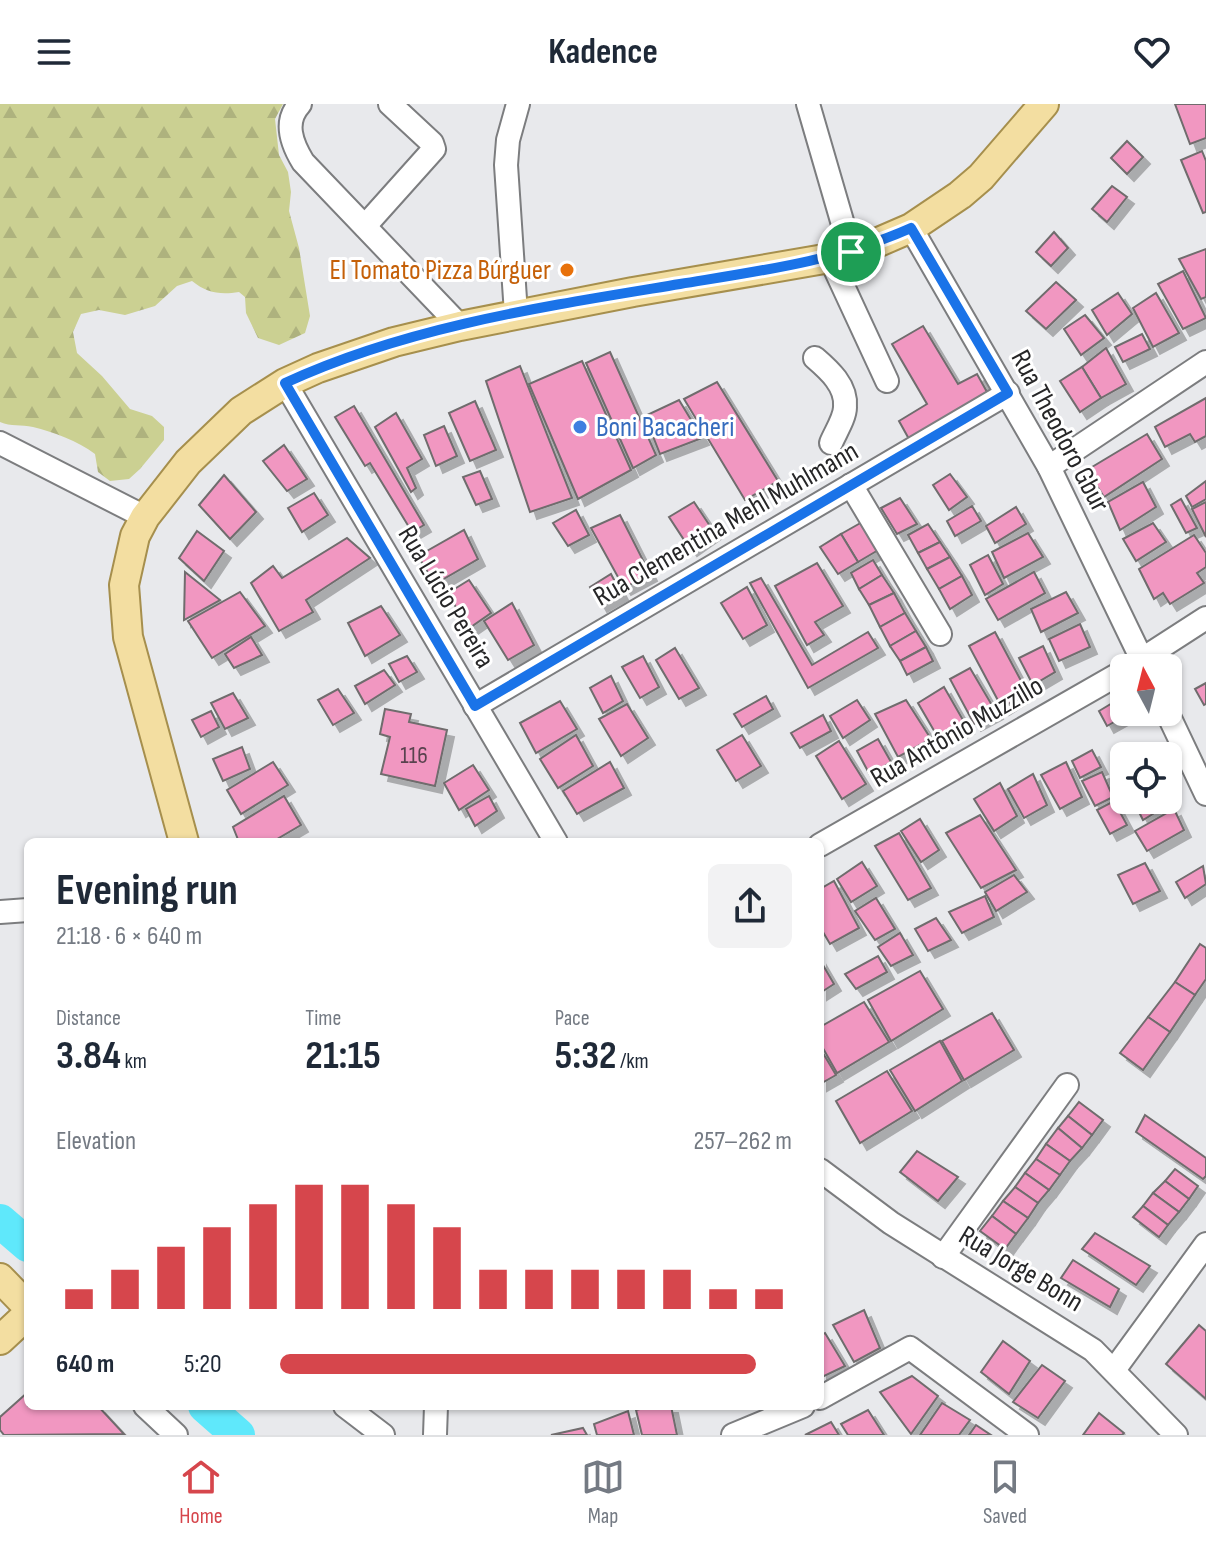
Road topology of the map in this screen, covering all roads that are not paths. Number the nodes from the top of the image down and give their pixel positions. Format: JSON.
{"nodes":[{"id":1,"x":390,"y":104,"type":"edge"},
{"id":2,"x":518,"y":104,"type":"edge"},
{"id":3,"x":808,"y":104,"type":"edge"},
{"id":4,"x":1044,"y":104,"type":"edge"},
{"id":5,"x":295,"y":112,"type":"edge"},
{"id":6,"x":365,"y":226,"type":"junction"},
{"id":7,"x":911,"y":228,"type":"junction"},
{"id":8,"x":840,"y":255,"type":"junction"},
{"id":9,"x":516,"y":314,"type":"junction"},
{"id":10,"x":460,"y":326,"type":"junction"},
{"id":11,"x":815,"y":358,"type":"dead end"},
{"id":12,"x":1206,"y":362,"type":"edge"},
{"id":13,"x":887,"y":381,"type":"dead end"},
{"id":14,"x":285,"y":383,"type":"junction"},
{"id":15,"x":1008,"y":393,"type":"junction"},
{"id":16,"x":0,"y":443,"type":"edge"},
{"id":17,"x":831,"y":443,"type":"dead end"},
{"id":18,"x":1049,"y":467,"type":"junction"},
{"id":19,"x":851,"y":485,"type":"junction"},
{"id":20,"x":145,"y":517,"type":"junction"},
{"id":21,"x":1206,"y":618,"type":"edge"},
{"id":22,"x":940,"y":634,"type":"dead end"},
{"id":23,"x":1129,"y":654,"type":"edge"},
{"id":24,"x":1154,"y":654,"type":"edge"},
{"id":25,"x":1110,"y":681,"type":"edge"},
{"id":26,"x":475,"y":706,"type":"junction"},
{"id":27,"x":1174,"y":726,"type":"edge"},
{"id":28,"x":1206,"y":794,"type":"edge"},
{"id":29,"x":183,"y":838,"type":"edge"},
{"id":30,"x":554,"y":838,"type":"edge"},
{"id":31,"x":824,"y":843,"type":"edge"},
{"id":32,"x":24,"y":910,"type":"edge"},
{"id":33,"x":0,"y":912,"type":"edge"},
{"id":34,"x":1067,"y":1085,"type":"dead end"},
{"id":35,"x":824,"y":1173,"type":"edge"},
{"id":36,"x":1206,"y":1244,"type":"edge"},
{"id":37,"x":943,"y":1257,"type":"junction"},
{"id":38,"x":0,"y":1278,"type":"edge"},
{"id":39,"x":24,"y":1303,"type":"edge"},
{"id":40,"x":24,"y":1318,"type":"edge"},
{"id":41,"x":0,"y":1340,"type":"edge"},
{"id":42,"x":1114,"y":1370,"type":"junction"},
{"id":43,"x":824,"y":1396,"type":"edge"},
{"id":44,"x":149,"y":1410,"type":"edge"},
{"id":45,"x":350,"y":1410,"type":"edge"},
{"id":46,"x":436,"y":1410,"type":"edge"},
{"id":47,"x":793,"y":1410,"type":"edge"},
{"id":48,"x":176,"y":1435,"type":"edge"},
{"id":49,"x":383,"y":1435,"type":"edge"},
{"id":50,"x":435,"y":1435,"type":"edge"},
{"id":51,"x":733,"y":1435,"type":"edge"},
{"id":52,"x":1027,"y":1435,"type":"edge"},
{"id":53,"x":1176,"y":1435,"type":"edge"}],
"edges":[{"from":1,"to":6,"type":"street"},
{"from":2,"to":9,"type":"street"},
{"from":3,"to":8,"type":"street"},
{"from":4,"to":7,"type":"main road"},
{"from":5,"to":6,"type":"street"},
{"from":6,"to":10,"type":"street"},
{"from":7,"to":8,"type":"main road"},
{"from":7,"to":15,"type":"street","name":"Rua Theodoro Gbur"},
{"from":8,"to":9,"type":"main road"},
{"from":8,"to":13,"type":"street"},
{"from":9,"to":10,"type":"main road"},
{"from":10,"to":14,"type":"main road"},
{"from":11,"to":17,"type":"street"},
{"from":12,"to":18,"type":"street"},
{"from":14,"to":20,"type":"main road"},
{"from":14,"to":26,"type":"street","name":"Rua Lúcio Pereira"},
{"from":15,"to":18,"type":"street","name":"Rua Theodoro Gbur"},
{"from":15,"to":19,"type":"street","name":"Rua Clementina Mehl Muhlmann"},
{"from":16,"to":20,"type":"street"},
{"from":18,"to":23,"type":"street","name":"Rua Theodoro Gbur"},
{"from":19,"to":22,"type":"street"},
{"from":19,"to":26,"type":"street","name":"Rua Clementina Mehl Muhlmann"},
{"from":20,"to":29,"type":"main road"},
{"from":21,"to":24,"type":"street","name":"Rua Antônio Muzzillo"},
{"from":25,"to":31,"type":"street","name":"Rua Antônio Muzzillo"},
{"from":26,"to":30,"type":"street","name":"Rua Lúcio Pereira"},
{"from":27,"to":28,"type":"street"},
{"from":32,"to":33,"type":"street"},
{"from":34,"to":37,"type":"street"},
{"from":35,"to":37,"type":"street","name":"Rua Jorge Bonn"},
{"from":36,"to":42,"type":"street"},
{"from":37,"to":42,"type":"street","name":"Rua Jorge Bonn"},
{"from":38,"to":39,"type":"main road"},
{"from":40,"to":41,"type":"main road"},
{"from":42,"to":53,"type":"street","name":"Rua Jorge Bonn"},
{"from":43,"to":52,"type":"street"},
{"from":44,"to":48,"type":"street"},
{"from":45,"to":49,"type":"street"},
{"from":46,"to":50,"type":"street"},
{"from":47,"to":51,"type":"street"}]}
